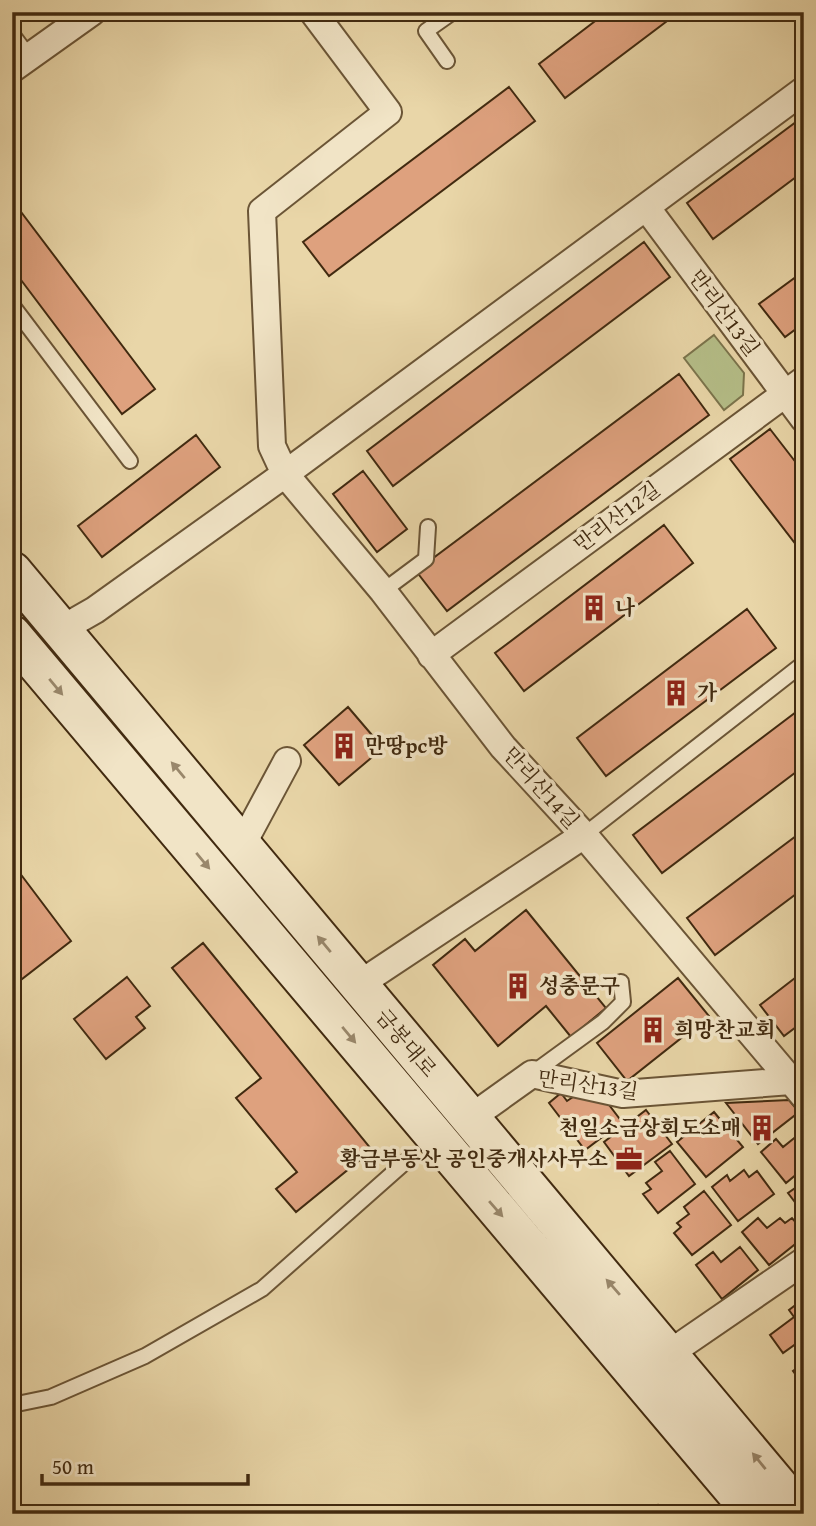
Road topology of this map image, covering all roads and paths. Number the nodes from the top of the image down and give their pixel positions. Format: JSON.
{"nodes":[{"id":1,"x":92,"y":12,"type":"edge"},
{"id":2,"x":313,"y":12,"type":"edge"},
{"id":3,"x":453,"y":12,"type":"edge"},
{"id":4,"x":12,"y":34,"type":"edge"},
{"id":5,"x":447,"y":61,"type":"dead end"},
{"id":6,"x":21,"y":63,"type":"edge"},
{"id":7,"x":804,"y":90,"type":"edge"},
{"id":8,"x":646,"y":207,"type":"junction"},
{"id":9,"x":12,"y":305,"type":"edge"},
{"id":10,"x":794,"y":387,"type":"edge"},
{"id":11,"x":804,"y":419,"type":"edge"},
{"id":12,"x":130,"y":461,"type":"dead end"},
{"id":13,"x":285,"y":474,"type":"junction"},
{"id":14,"x":428,"y":527,"type":"dead end"},
{"id":15,"x":12,"y":571,"type":"edge"},
{"id":16,"x":383,"y":591,"type":"junction"},
{"id":17,"x":60,"y":630,"type":"junction"},
{"id":18,"x":12,"y":635,"type":"edge"},
{"id":19,"x":431,"y":655,"type":"junction"},
{"id":20,"x":804,"y":663,"type":"edge"},
{"id":21,"x":287,"y":761,"type":"dead end"},
{"id":22,"x":584,"y":835,"type":"junction"},
{"id":23,"x":242,"y":845,"type":"junction"},
{"id":24,"x":621,"y":982,"type":"dead end"},
{"id":25,"x":358,"y":985,"type":"junction"},
{"id":26,"x":532,"y":1074,"type":"junction"},
{"id":27,"x":800,"y":1086,"type":"edge"},
{"id":28,"x":469,"y":1119,"type":"junction"},
{"id":29,"x":411,"y":1157,"type":"dead end"},
{"id":30,"x":804,"y":1261,"type":"edge"},
{"id":31,"x":670,"y":1353,"type":"junction"},
{"id":32,"x":12,"y":1405,"type":"edge"},
{"id":33,"x":754,"y":1514,"type":"edge"},
{"id":34,"x":802,"y":1514,"type":"edge"}],
"edges":[{"from":1,"to":6,"type":"street"},
{"from":2,"to":13,"type":"street","name":"만리산14길"},
{"from":3,"to":5,"type":"lane"},
{"from":4,"to":6,"type":"lane"},
{"from":7,"to":8,"type":"street"},
{"from":8,"to":10,"type":"street","name":"만리산13길"},
{"from":8,"to":13,"type":"street"},
{"from":9,"to":12,"type":"lane"},
{"from":10,"to":11,"type":"street","name":"만리산13길"},
{"from":10,"to":19,"type":"street","name":"만리산12길"},
{"from":13,"to":16,"type":"street","name":"만리산14길"},
{"from":13,"to":17,"type":"street"},
{"from":14,"to":16,"type":"lane"},
{"from":15,"to":17,"type":"street","name":"금봉대로"},
{"from":16,"to":19,"type":"street","name":"만리산14길"},
{"from":23,"to":17,"type":"street","name":"금봉대로","one_way":true},
{"from":18,"to":33,"type":"street","name":"금봉대로","one_way":true},
{"from":19,"to":22,"type":"street","name":"만리산14길"},
{"from":20,"to":22,"type":"lane"},
{"from":21,"to":23,"type":"street"},
{"from":22,"to":25,"type":"street"},
{"from":22,"to":27,"type":"street","name":"만리산14길"},
{"from":25,"to":23,"type":"street","name":"금봉대로","one_way":true},
{"from":24,"to":26,"type":"lane"},
{"from":25,"to":28,"type":"street","name":"금봉대로"},
{"from":26,"to":27,"type":"street","name":"만리산13길"},
{"from":26,"to":28,"type":"street","name":"만리산13길"},
{"from":31,"to":28,"type":"street","name":"금봉대로","one_way":true},
{"from":29,"to":32,"type":"lane"},
{"from":30,"to":31,"type":"street"},
{"from":34,"to":31,"type":"street","name":"금봉대로","one_way":true}]}
